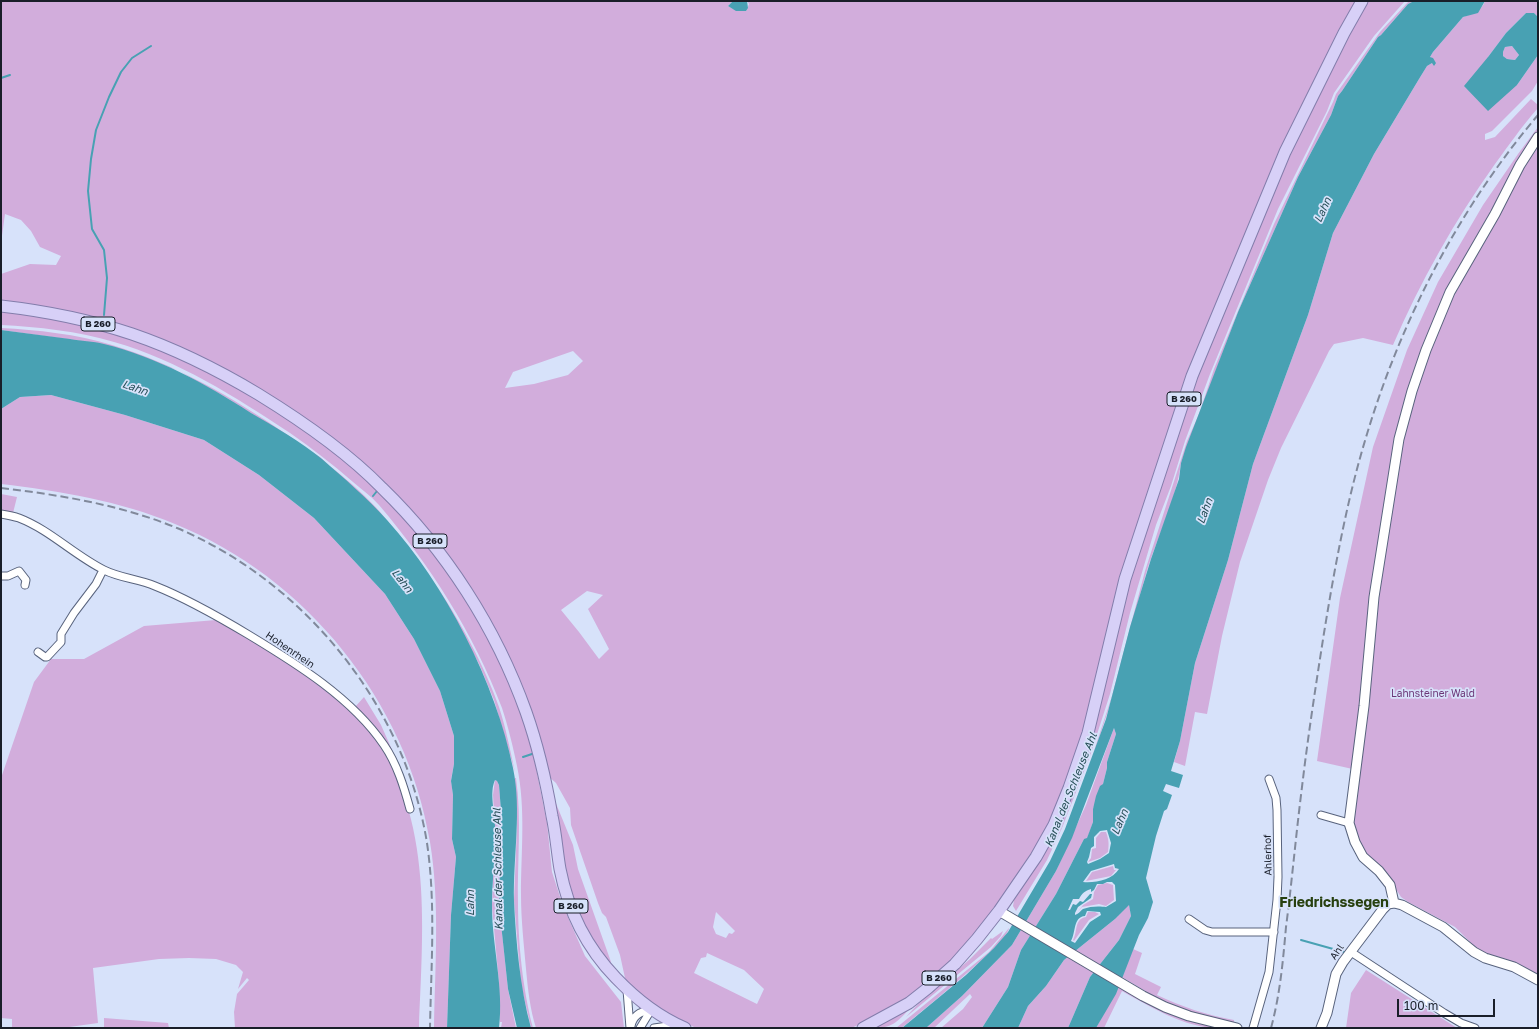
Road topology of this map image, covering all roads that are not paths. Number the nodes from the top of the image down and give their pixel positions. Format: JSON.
{"nodes":[{"id":1,"x":1362,"y":1,"type":"edge"},
{"id":2,"x":1538,"y":137,"type":"edge"},
{"id":3,"x":1,"y":306,"type":"edge"},
{"id":4,"x":1,"y":514,"type":"edge"},
{"id":5,"x":103,"y":570,"type":"junction"},
{"id":6,"x":1,"y":576,"type":"edge"},
{"id":7,"x":26,"y":585,"type":"dead end"},
{"id":8,"x":38,"y":652,"type":"dead end"},
{"id":9,"x":1269,"y":779,"type":"dead end"},
{"id":10,"x":410,"y":809,"type":"dead end"},
{"id":11,"x":1321,"y":815,"type":"dead end"},
{"id":12,"x":1349,"y":823,"type":"junction"},
{"id":13,"x":1394,"y":903,"type":"junction"},
{"id":14,"x":1002,"y":913,"type":"junction"},
{"id":15,"x":1189,"y":919,"type":"dead end"},
{"id":16,"x":1274,"y":932,"type":"junction"},
{"id":17,"x":1351,"y":952,"type":"junction"},
{"id":18,"x":1538,"y":980,"type":"edge"},
{"id":19,"x":627,"y":990,"type":"junction"},
{"id":20,"x":651,"y":1010,"type":"junction"},
{"id":21,"x":681,"y":1027,"type":"edge"},
{"id":22,"x":630,"y":1028,"type":"edge"},
{"id":23,"x":640,"y":1028,"type":"edge"},
{"id":24,"x":654,"y":1028,"type":"edge"},
{"id":25,"x":863,"y":1028,"type":"edge"},
{"id":26,"x":1237,"y":1028,"type":"edge"},
{"id":27,"x":1253,"y":1028,"type":"edge"},
{"id":28,"x":1321,"y":1028,"type":"edge"},
{"id":29,"x":1475,"y":1028,"type":"edge"}],
"edges":[{"from":1,"to":14,"type":"main road","number":"B 260"},
{"from":2,"to":12,"type":"street"},
{"from":3,"to":19,"type":"main road","number":"B 260"},
{"from":4,"to":5,"type":"street","name":"Hohenrhein"},
{"from":5,"to":8,"type":"street"},
{"from":5,"to":10,"type":"street","name":"Hohenrhein"},
{"from":6,"to":7,"type":"street"},
{"from":9,"to":16,"type":"street","name":"Ahlerhof"},
{"from":11,"to":12,"type":"street"},
{"from":12,"to":13,"type":"street"},
{"from":13,"to":17,"type":"street","name":"Ahl"},
{"from":13,"to":18,"type":"street"},
{"from":14,"to":25,"type":"main road","number":"B 260"},
{"from":14,"to":26,"type":"street"},
{"from":15,"to":16,"type":"street"},
{"from":16,"to":27,"type":"street","name":"Ahlerhof"},
{"from":17,"to":28,"type":"street","name":"Ahl"},
{"from":17,"to":29,"type":"street"},
{"from":19,"to":20,"type":"main road","number":"B 260"},
{"from":19,"to":22,"type":"street"},
{"from":20,"to":21,"type":"main road","number":"B 260"},
{"from":20,"to":22,"type":"street"},
{"from":20,"to":23,"type":"street"},
{"from":21,"to":24,"type":"street"}]}
